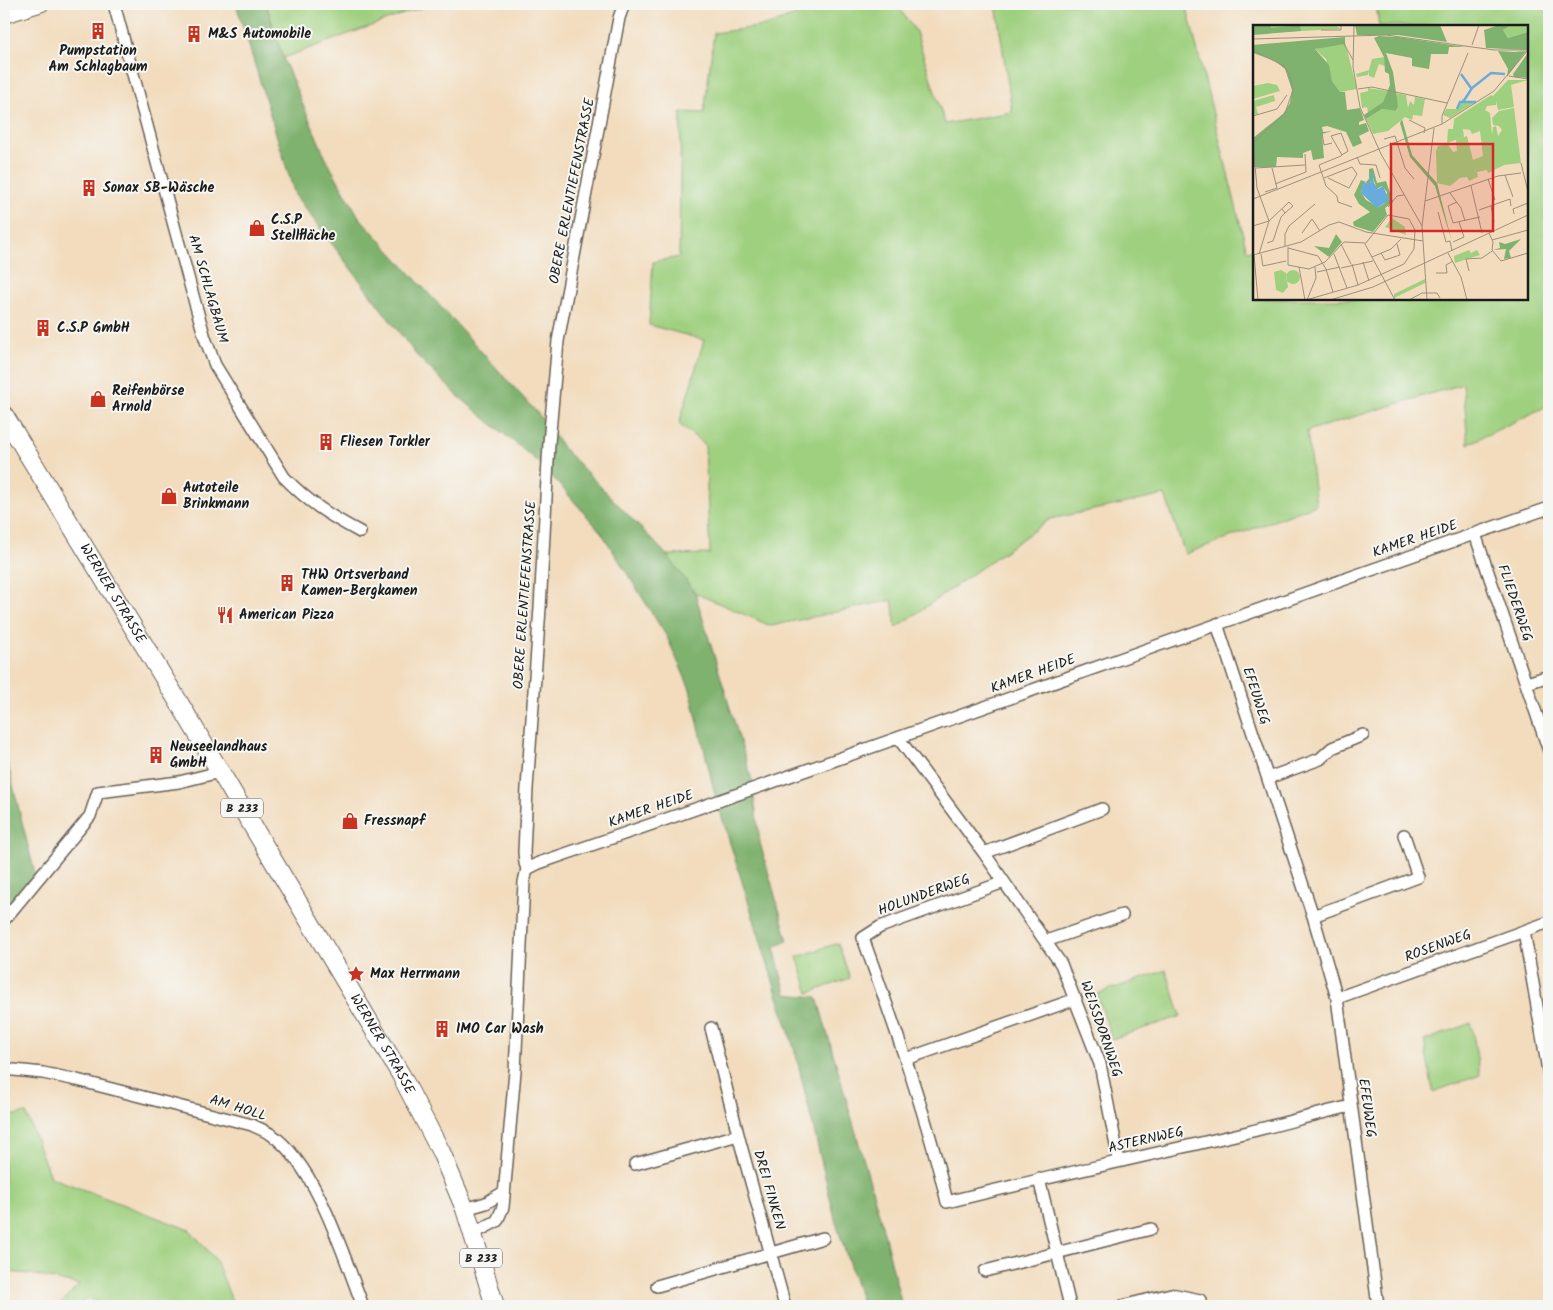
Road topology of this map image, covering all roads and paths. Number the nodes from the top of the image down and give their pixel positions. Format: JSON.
{"nodes":[{"id":1,"x":42,"y":4,"type":"edge"},
{"id":2,"x":114,"y":4,"type":"edge"},
{"id":3,"x":624,"y":4,"type":"edge"},
{"id":4,"x":4,"y":16,"type":"edge"},
{"id":5,"x":4,"y":416,"type":"edge"},
{"id":6,"x":1549,"y":508,"type":"edge"},
{"id":7,"x":360,"y":532,"type":"dead end"},
{"id":8,"x":1475,"y":534,"type":"junction"},
{"id":9,"x":1217,"y":624,"type":"junction"},
{"id":10,"x":1549,"y":676,"type":"edge"},
{"id":11,"x":1527,"y":683,"type":"junction"},
{"id":12,"x":1364,"y":736,"type":"dead end"},
{"id":13,"x":899,"y":739,"type":"junction"},
{"id":14,"x":1549,"y":750,"type":"edge"},
{"id":15,"x":220,"y":772,"type":"junction"},
{"id":16,"x":1268,"y":778,"type":"junction"},
{"id":17,"x":1102,"y":809,"type":"dead end"},
{"id":18,"x":1404,"y":835,"type":"dead end"},
{"id":19,"x":984,"y":853,"type":"junction"},
{"id":20,"x":527,"y":869,"type":"junction"},
{"id":21,"x":1004,"y":882,"type":"junction"},
{"id":22,"x":1122,"y":914,"type":"dead end"},
{"id":23,"x":1313,"y":916,"type":"junction"},
{"id":24,"x":4,"y":920,"type":"edge"},
{"id":25,"x":1549,"y":922,"type":"edge"},
{"id":26,"x":1524,"y":931,"type":"junction"},
{"id":27,"x":1046,"y":941,"type":"junction"},
{"id":28,"x":1337,"y":998,"type":"junction"},
{"id":29,"x":1076,"y":999,"type":"junction"},
{"id":30,"x":711,"y":1028,"type":"dead end"},
{"id":31,"x":906,"y":1059,"type":"junction"},
{"id":32,"x":4,"y":1068,"type":"edge"},
{"id":33,"x":1549,"y":1076,"type":"edge"},
{"id":34,"x":1351,"y":1106,"type":"junction"},
{"id":35,"x":738,"y":1135,"type":"junction"},
{"id":36,"x":1119,"y":1161,"type":"junction"},
{"id":37,"x":635,"y":1164,"type":"dead end"},
{"id":38,"x":1039,"y":1179,"type":"junction"},
{"id":39,"x":504,"y":1192,"type":"junction"},
{"id":40,"x":947,"y":1202,"type":"joint"},
{"id":41,"x":465,"y":1210,"type":"junction"},
{"id":42,"x":1151,"y":1229,"type":"dead end"},
{"id":43,"x":474,"y":1233,"type":"junction"},
{"id":44,"x":824,"y":1238,"type":"dead end"},
{"id":45,"x":771,"y":1253,"type":"junction"},
{"id":46,"x":1057,"y":1254,"type":"junction"},
{"id":47,"x":985,"y":1271,"type":"dead end"},
{"id":48,"x":657,"y":1286,"type":"dead end"},
{"id":49,"x":1200,"y":1300,"type":"dead end"},
{"id":50,"x":363,"y":1306,"type":"edge"},
{"id":51,"x":495,"y":1306,"type":"edge"},
{"id":52,"x":785,"y":1306,"type":"edge"},
{"id":53,"x":1070,"y":1306,"type":"edge"},
{"id":54,"x":1122,"y":1306,"type":"edge"},
{"id":55,"x":1378,"y":1306,"type":"edge"}],
"edges":[{"from":1,"to":4,"type":"street"},
{"from":2,"to":7,"type":"street","name":"AM SCHLAGBAUM"},
{"from":3,"to":20,"type":"street","name":"OBERE ERLENTIEFENSTRASSE"},
{"from":5,"to":15,"type":"main road","name":"WERNER STRASSE","number":"B 233"},
{"from":6,"to":8,"type":"street","name":"KAMER HEIDE"},
{"from":8,"to":9,"type":"street","name":"KAMER HEIDE"},
{"from":8,"to":11,"type":"street","name":"FLIEDERWEG"},
{"from":9,"to":13,"type":"street","name":"KAMER HEIDE"},
{"from":9,"to":16,"type":"street","name":"EFEUWEG"},
{"from":10,"to":11,"type":"street"},
{"from":11,"to":14,"type":"street","name":"FLIEDERWEG"},
{"from":12,"to":16,"type":"street"},
{"from":13,"to":19,"type":"street","name":"WEISSDORNWEG"},
{"from":13,"to":20,"type":"street","name":"KAMER HEIDE"},
{"from":15,"to":24,"type":"street"},
{"from":15,"to":41,"type":"main road","name":"WERNER STRASSE","number":"B 233"},
{"from":16,"to":23,"type":"street","name":"EFEUWEG"},
{"from":17,"to":19,"type":"street"},
{"from":18,"to":23,"type":"street"},
{"from":19,"to":21,"type":"street","name":"WEISSDORNWEG"},
{"from":20,"to":39,"type":"street","name":"OBERE ERLENTIEFENSTRASSE"},
{"from":21,"to":27,"type":"street","name":"WEISSDORNWEG"},
{"from":21,"to":31,"type":"street","name":"HOLUNDERWEG"},
{"from":22,"to":27,"type":"street"},
{"from":23,"to":28,"type":"street","name":"EFEUWEG"},
{"from":25,"to":26,"type":"street","name":"ROSENWEG"},
{"from":26,"to":28,"type":"street","name":"ROSENWEG"},
{"from":26,"to":33,"type":"street"},
{"from":27,"to":29,"type":"street","name":"WEISSDORNWEG"},
{"from":28,"to":34,"type":"street","name":"EFEUWEG"},
{"from":29,"to":31,"type":"street"},
{"from":29,"to":36,"type":"street","name":"WEISSDORNWEG"},
{"from":30,"to":35,"type":"street","name":"DREI FINKEN"},
{"from":31,"to":40,"type":"street","name":"HOLUNDERWEG"},
{"from":32,"to":50,"type":"street","name":"AM HOLL"},
{"from":34,"to":36,"type":"street","name":"ASTERNWEG"},
{"from":34,"to":55,"type":"street","name":"EFEUWEG"},
{"from":35,"to":37,"type":"street"},
{"from":35,"to":45,"type":"street","name":"DREI FINKEN"},
{"from":36,"to":38,"type":"street","name":"ASTERNWEG"},
{"from":38,"to":40,"type":"street","name":"ASTERNWEG"},
{"from":38,"to":46,"type":"street"},
{"from":39,"to":41,"type":"street"},
{"from":39,"to":43,"type":"street","name":"OBERE ERLENTIEFENSTRASSE"},
{"from":41,"to":43,"type":"main road","name":"WERNER STRASSE","number":"B 233"},
{"from":42,"to":46,"type":"street"},
{"from":43,"to":51,"type":"main road","name":"WERNER STRASSE","number":"B 233"},
{"from":44,"to":45,"type":"street","name":"DREI FINKEN"},
{"from":45,"to":48,"type":"street","name":"DREI FINKEN"},
{"from":45,"to":52,"type":"street","name":"DREI FINKEN"},
{"from":46,"to":47,"type":"street"},
{"from":46,"to":53,"type":"street"},
{"from":49,"to":54,"type":"street"}]}
